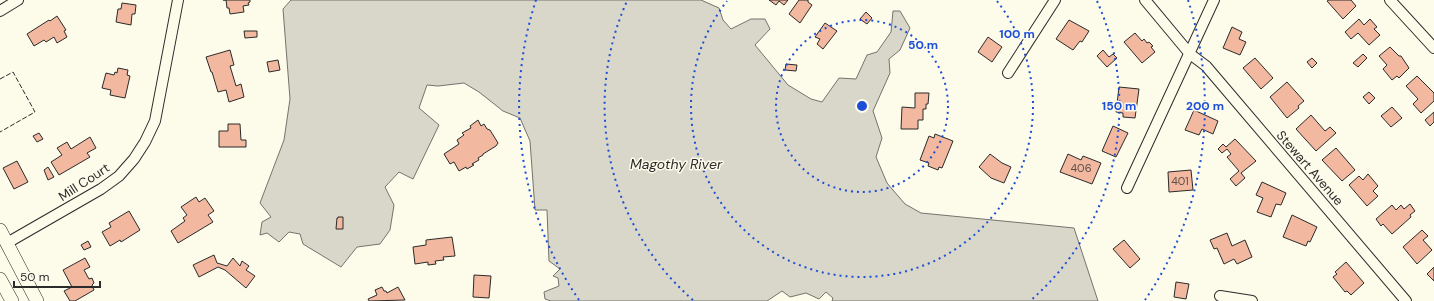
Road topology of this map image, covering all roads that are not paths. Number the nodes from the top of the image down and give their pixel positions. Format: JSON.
{"nodes":[{"id":1,"x":18,"y":0,"type":"edge"},
{"id":2,"x":178,"y":0,"type":"edge"},
{"id":3,"x":1055,"y":0,"type":"edge"},
{"id":4,"x":1145,"y":0,"type":"edge"},
{"id":5,"x":1214,"y":0,"type":"edge"},
{"id":6,"x":1390,"y":0,"type":"edge"},
{"id":7,"x":0,"y":11,"type":"edge"},
{"id":8,"x":1433,"y":46,"type":"edge"},
{"id":9,"x":1190,"y":54,"type":"junction"},
{"id":10,"x":1008,"y":73,"type":"dead end"},
{"id":11,"x":1127,"y":188,"type":"dead end"},
{"id":12,"x":0,"y":230,"type":"edge"},
{"id":13,"x":7,"y":243,"type":"junction"},
{"id":14,"x":0,"y":278,"type":"edge"},
{"id":15,"x":1220,"y":296,"type":"dead end"},
{"id":16,"x":12,"y":301,"type":"edge"},
{"id":17,"x":37,"y":301,"type":"edge"},
{"id":18,"x":1252,"y":301,"type":"edge"},
{"id":19,"x":1406,"y":301,"type":"edge"}],
"edges":[{"from":1,"to":7,"type":"street"},
{"from":2,"to":13,"type":"street","name":"Mill Court"},
{"from":3,"to":10,"type":"street"},
{"from":4,"to":9,"type":"street","name":"Stewart Avenue"},
{"from":5,"to":9,"type":"street"},
{"from":6,"to":8,"type":"street"},
{"from":9,"to":11,"type":"street"},
{"from":9,"to":19,"type":"street","name":"Stewart Avenue"},
{"from":12,"to":13,"type":"street"},
{"from":13,"to":17,"type":"street"},
{"from":14,"to":16,"type":"street"},
{"from":15,"to":18,"type":"street"}]}
